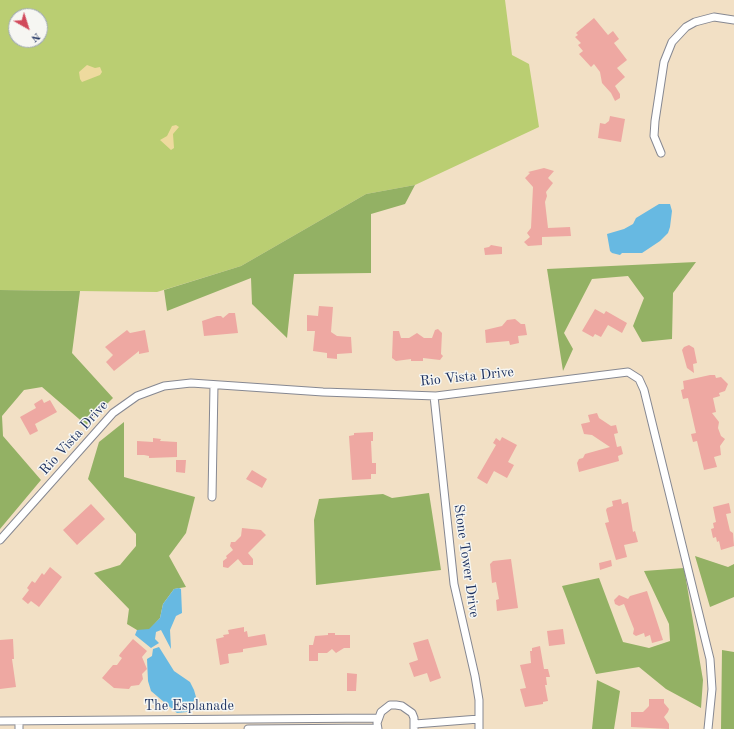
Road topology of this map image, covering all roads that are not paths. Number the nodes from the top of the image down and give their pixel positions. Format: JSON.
{"nodes":[{"id":1,"x":734,"y":20,"type":"edge"},
{"id":2,"x":661,"y":153,"type":"dead end"},
{"id":3,"x":214,"y":385,"type":"junction"},
{"id":4,"x":434,"y":396,"type":"junction"},
{"id":5,"x":212,"y":497,"type":"dead end"},
{"id":6,"x":0,"y":540,"type":"edge"},
{"id":7,"x":378,"y":718,"type":"junction"},
{"id":8,"x":479,"y":720,"type":"junction"},
{"id":9,"x":0,"y":721,"type":"edge"},
{"id":10,"x":19,"y":721,"type":"junction"},
{"id":11,"x":415,"y":726,"type":"edge"},
{"id":12,"x":378,"y":728,"type":"edge"},
{"id":13,"x":19,"y":729,"type":"edge"},
{"id":14,"x":248,"y":729,"type":"edge"},
{"id":15,"x":479,"y":729,"type":"edge"},
{"id":16,"x":708,"y":729,"type":"edge"}],
"edges":[{"from":1,"to":2,"type":"street"},
{"from":3,"to":4,"type":"street","name":"Rio Vista Drive"},
{"from":3,"to":5,"type":"street"},
{"from":3,"to":6,"type":"street","name":"Rio Vista Drive"},
{"from":4,"to":8,"type":"street","name":"Stone Tower Drive"},
{"from":4,"to":16,"type":"street","name":"Rio Vista Drive"},
{"from":7,"to":10,"type":"street","name":"The Esplanade"},
{"from":7,"to":11,"type":"street"},
{"from":7,"to":12,"type":"street"},
{"from":8,"to":11,"type":"street"},
{"from":8,"to":15,"type":"street","name":"Stone Tower Drive"},
{"from":9,"to":10,"type":"street","name":"The Esplanade"},
{"from":10,"to":13,"type":"street"},
{"from":12,"to":14,"type":"street","name":"The Esplanade"}]}
